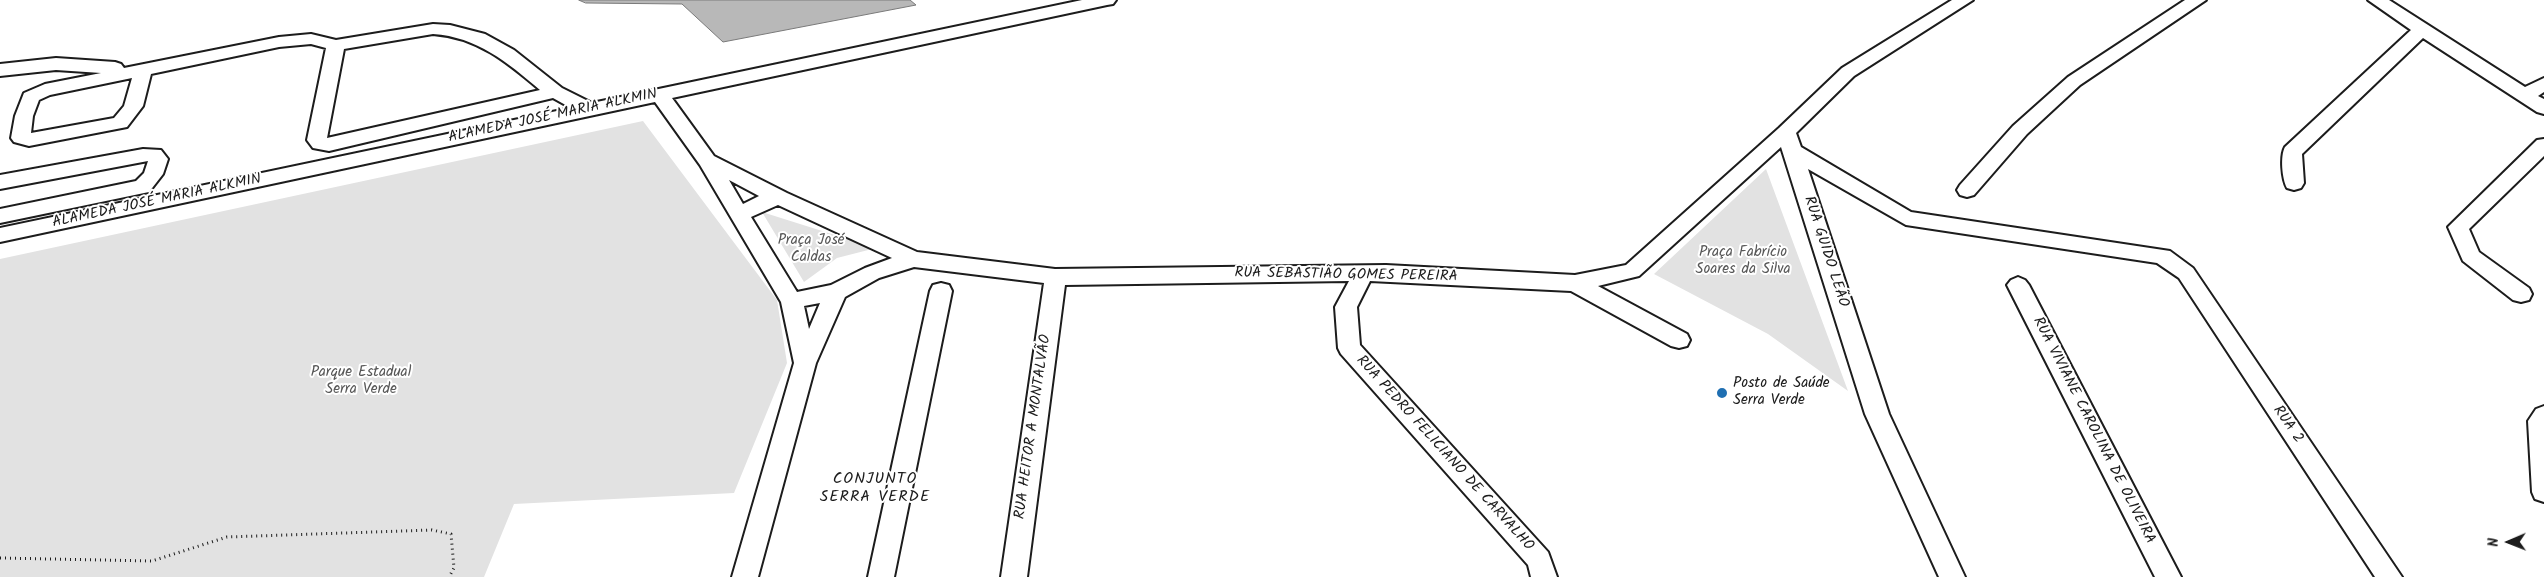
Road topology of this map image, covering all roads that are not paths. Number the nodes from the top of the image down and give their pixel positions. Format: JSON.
{"nodes":[{"id":1,"x":1107,"y":0,"type":"edge"},
{"id":2,"x":1964,"y":0,"type":"edge"},
{"id":3,"x":2197,"y":0,"type":"edge"},
{"id":4,"x":2382,"y":2,"type":"edge"},
{"id":5,"x":2422,"y":29,"type":"junction"},
{"id":6,"x":336,"y":44,"type":"junction"},
{"id":7,"x":0,"y":70,"type":"edge"},
{"id":8,"x":143,"y":70,"type":"junction"},
{"id":9,"x":2544,"y":84,"type":"edge"},
{"id":10,"x":555,"y":92,"type":"junction"},
{"id":11,"x":659,"y":94,"type":"junction"},
{"id":12,"x":2524,"y":95,"type":"junction"},
{"id":13,"x":2544,"y":108,"type":"edge"},
{"id":14,"x":589,"y":109,"type":"junction"},
{"id":15,"x":1786,"y":132,"type":"junction"},
{"id":16,"x":2544,"y":145,"type":"edge"},
{"id":17,"x":1794,"y":152,"type":"junction"},
{"id":18,"x":707,"y":161,"type":"junction"},
{"id":19,"x":0,"y":182,"type":"edge"},
{"id":20,"x":2294,"y":183,"type":"dead end"},
{"id":21,"x":1966,"y":190,"type":"dead end"},
{"id":22,"x":780,"y":198,"type":"junction"},
{"id":23,"x":739,"y":214,"type":"junction"},
{"id":24,"x":0,"y":216,"type":"edge"},
{"id":25,"x":0,"y":236,"type":"edge"},
{"id":26,"x":913,"y":259,"type":"junction"},
{"id":27,"x":1363,"y":274,"type":"junction"},
{"id":28,"x":1055,"y":277,"type":"junction"},
{"id":29,"x":1575,"y":283,"type":"junction"},
{"id":30,"x":2018,"y":285,"type":"dead end"},
{"id":31,"x":941,"y":291,"type":"dead end"},
{"id":32,"x":836,"y":292,"type":"junction"},
{"id":33,"x":2521,"y":294,"type":"dead end"},
{"id":34,"x":792,"y":301,"type":"junction"},
{"id":35,"x":1679,"y":340,"type":"dead end"},
{"id":36,"x":805,"y":363,"type":"junction"},
{"id":37,"x":2544,"y":415,"type":"edge"},
{"id":38,"x":2544,"y":492,"type":"edge"},
{"id":39,"x":745,"y":577,"type":"edge"},
{"id":40,"x":881,"y":577,"type":"edge"},
{"id":41,"x":1014,"y":577,"type":"edge"},
{"id":42,"x":1544,"y":577,"type":"edge"},
{"id":43,"x":1952,"y":577,"type":"edge"},
{"id":44,"x":2168,"y":577,"type":"edge"},
{"id":45,"x":2389,"y":577,"type":"edge"}],
"edges":[{"from":1,"to":11,"type":"street","name":"ALAMEDA JOSÉ MARIA ALKMIN"},
{"from":2,"to":15,"type":"street"},
{"from":3,"to":21,"type":"street"},
{"from":4,"to":5,"type":"street"},
{"from":5,"to":12,"type":"street"},
{"from":5,"to":20,"type":"street"},
{"from":6,"to":8,"type":"street"},
{"from":6,"to":10,"type":"street"},
{"from":6,"to":10,"type":"street"},
{"from":7,"to":8,"type":"street"},
{"from":8,"to":8,"type":"street"},
{"from":9,"to":12,"type":"street"},
{"from":10,"to":14,"type":"street"},
{"from":11,"to":14,"type":"street","name":"ALAMEDA JOSÉ MARIA ALKMIN"},
{"from":11,"to":18,"type":"street"},
{"from":12,"to":13,"type":"street"},
{"from":14,"to":25,"type":"street","name":"ALAMEDA JOSÉ MARIA ALKMIN"},
{"from":15,"to":17,"type":"street","name":"RUA GUIDO LEÃO"},
{"from":15,"to":29,"type":"street","name":"RUA SEBASTIÃO GOMES PEREIRA"},
{"from":16,"to":33,"type":"street"},
{"from":17,"to":43,"type":"street","name":"RUA GUIDO LEÃO"},
{"from":17,"to":45,"type":"street","name":"RUA 2"},
{"from":18,"to":22,"type":"street"},
{"from":18,"to":23,"type":"street"},
{"from":19,"to":24,"type":"street"},
{"from":22,"to":23,"type":"street"},
{"from":22,"to":26,"type":"street"},
{"from":23,"to":34,"type":"street"},
{"from":26,"to":28,"type":"street","name":"RUA SEBASTIÃO GOMES PEREIRA"},
{"from":26,"to":32,"type":"street"},
{"from":27,"to":28,"type":"street","name":"RUA SEBASTIÃO GOMES PEREIRA"},
{"from":27,"to":29,"type":"street","name":"RUA SEBASTIÃO GOMES PEREIRA"},
{"from":27,"to":42,"type":"street","name":"RUA PEDRO FELICIANO DE CARVALHO"},
{"from":28,"to":41,"type":"street","name":"RUA HEITOR A MONTALVÃO"},
{"from":29,"to":35,"type":"street"},
{"from":30,"to":44,"type":"street","name":"RUA VIVIANE CAROLINA DE OLIVEIRA"},
{"from":31,"to":40,"type":"street"},
{"from":32,"to":34,"type":"street"},
{"from":32,"to":36,"type":"street"},
{"from":34,"to":36,"type":"street"},
{"from":36,"to":39,"type":"street"},
{"from":37,"to":38,"type":"street"}]}
